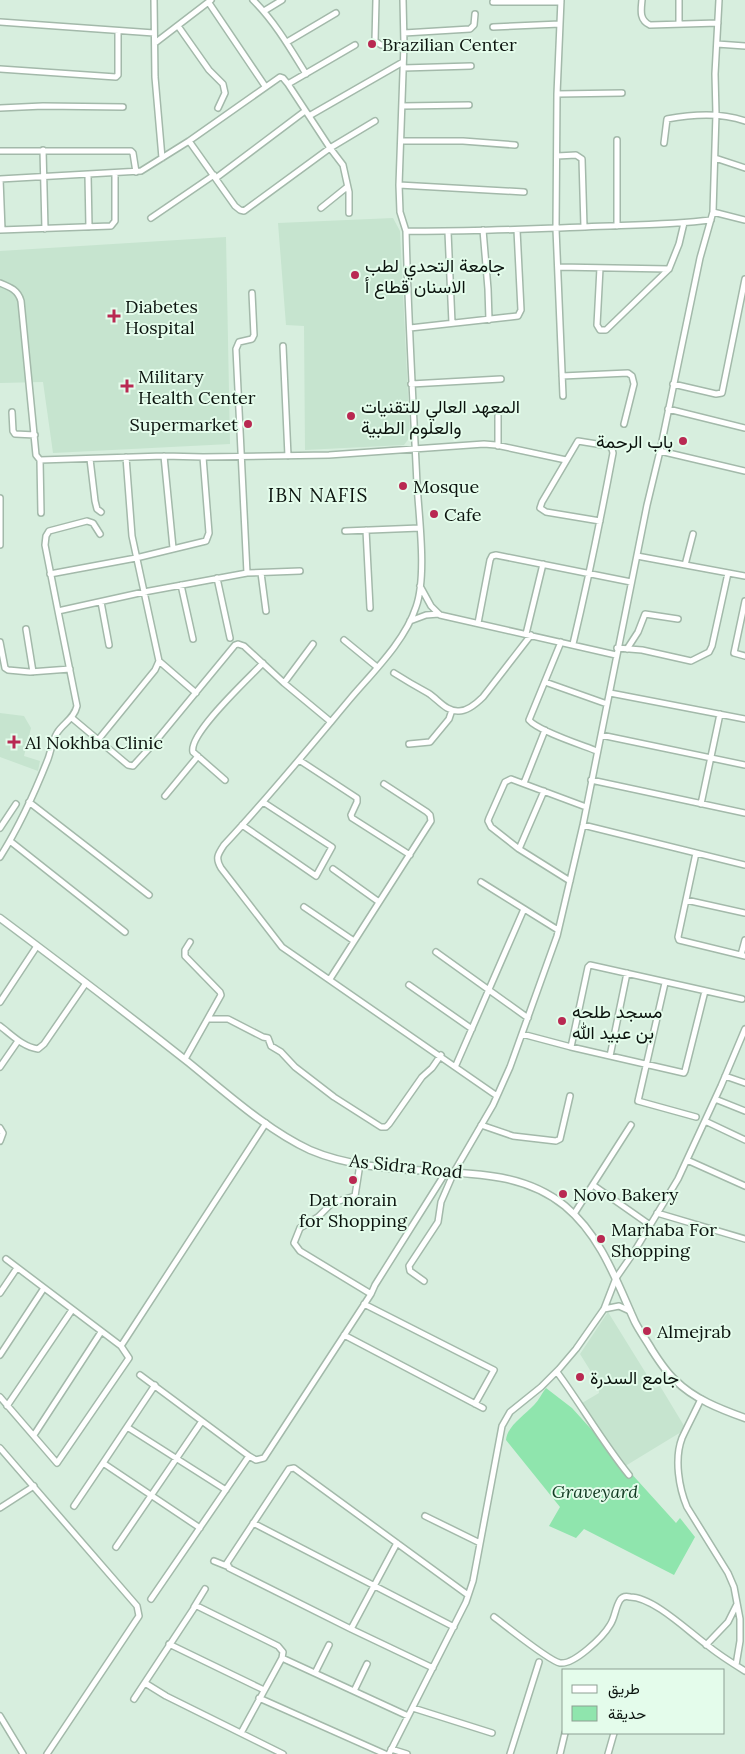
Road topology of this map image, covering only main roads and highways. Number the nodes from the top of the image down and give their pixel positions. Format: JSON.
{"nodes":[{"id":1,"x":0,"y":918,"type":"edge"},
{"id":2,"x":745,"y":1418,"type":"edge"}],
"edges":[{"from":1,"to":2,"type":"main road","name":"As Sidra Road"}]}
